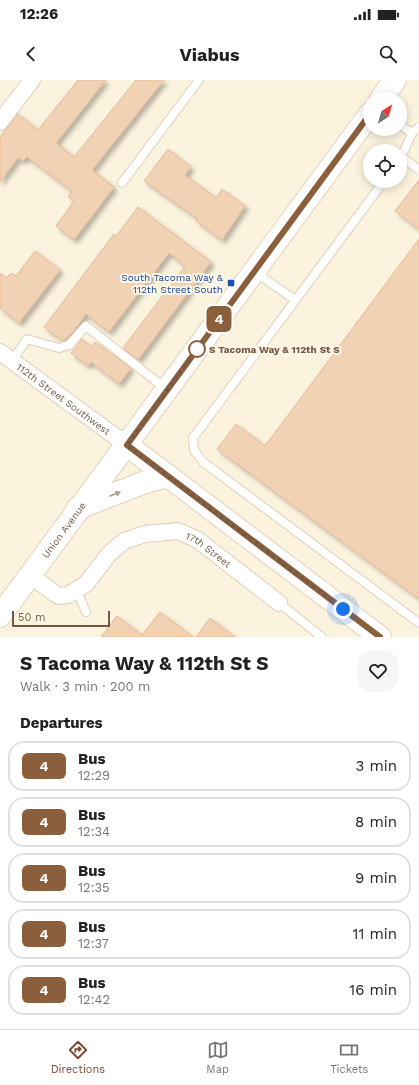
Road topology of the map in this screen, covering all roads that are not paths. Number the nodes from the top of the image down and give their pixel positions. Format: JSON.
{"nodes":[{"id":1,"x":32,"y":80,"type":"edge"},
{"id":2,"x":199,"y":80,"type":"edge"},
{"id":3,"x":395,"y":80,"type":"edge"},
{"id":4,"x":386,"y":92,"type":"edge"},
{"id":5,"x":0,"y":122,"type":"edge"},
{"id":6,"x":363,"y":123,"type":"edge"},
{"id":7,"x":419,"y":127,"type":"edge"},
{"id":8,"x":407,"y":130,"type":"edge"},
{"id":9,"x":412,"y":133,"type":"junction"},
{"id":10,"x":407,"y":144,"type":"edge"},
{"id":11,"x":407,"y":162,"type":"edge"},
{"id":12,"x":419,"y":170,"type":"edge"},
{"id":13,"x":122,"y":182,"type":"dead end"},
{"id":14,"x":379,"y":188,"type":"edge"},
{"id":15,"x":254,"y":271,"type":"junction"},
{"id":16,"x":295,"y":300,"type":"junction"},
{"id":17,"x":6,"y":357,"type":"edge"},
{"id":18,"x":167,"y":390,"type":"junction"},
{"id":19,"x":127,"y":445,"type":"junction"},
{"id":20,"x":168,"y":476,"type":"junction"},
{"id":21,"x":78,"y":508,"type":"junction"},
{"id":22,"x":30,"y":575,"type":"junction"},
{"id":23,"x":77,"y":591,"type":"junction"},
{"id":24,"x":278,"y":603,"type":"joint"},
{"id":25,"x":86,"y":612,"type":"dead end"},
{"id":26,"x":0,"y":616,"type":"edge"},
{"id":27,"x":419,"y":623,"type":"edge"},
{"id":28,"x":322,"y":637,"type":"edge"},
{"id":29,"x":380,"y":637,"type":"edge"}],
"edges":[{"from":1,"to":5,"type":"street"},
{"from":2,"to":13,"type":"lane"},
{"from":3,"to":4,"type":"street"},
{"from":6,"to":15,"type":"street","name":"Union Avenue"},
{"from":7,"to":9,"type":"lane"},
{"from":8,"to":9,"type":"lane"},
{"from":9,"to":10,"type":"lane"},
{"from":11,"to":12,"type":"lane"},
{"from":14,"to":16,"type":"lane"},
{"from":15,"to":16,"type":"lane"},
{"from":15,"to":18,"type":"street","name":"Union Avenue"},
{"from":16,"to":27,"type":"lane"},
{"from":17,"to":18,"type":"lane"},
{"from":17,"to":19,"type":"street","name":"112th Street Southwest"},
{"from":18,"to":19,"type":"street","name":"Union Avenue"},
{"from":19,"to":20,"type":"street"},
{"from":19,"to":21,"type":"street","name":"Union Avenue"},
{"from":21,"to":20,"type":"street","one_way":true},
{"from":20,"to":29,"type":"street"},
{"from":21,"to":22,"type":"street","name":"Union Avenue"},
{"from":22,"to":23,"type":"street","name":"17th Street"},
{"from":22,"to":26,"type":"street","name":"Union Avenue"},
{"from":23,"to":24,"type":"street","name":"17th Street"},
{"from":23,"to":25,"type":"lane"},
{"from":24,"to":28,"type":"lane","name":"17th Street"}]}
